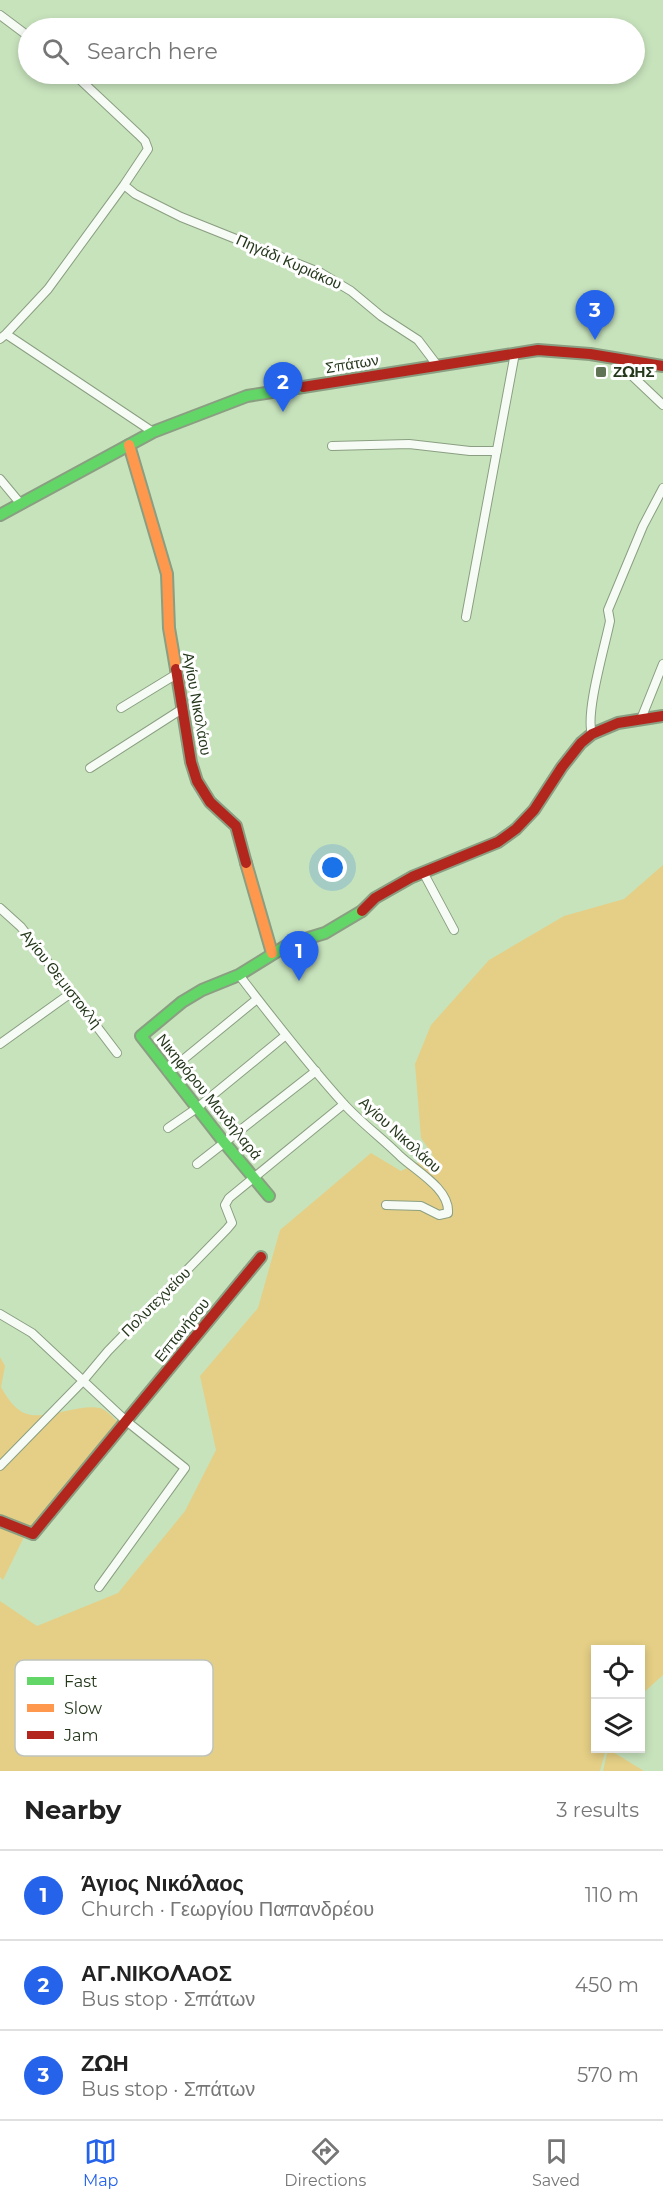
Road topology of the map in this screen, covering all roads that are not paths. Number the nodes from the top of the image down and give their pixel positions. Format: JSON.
{"nodes":[{"id":1,"x":0,"y":15,"type":"edge"},
{"id":2,"x":18,"y":28,"type":"edge"},
{"id":3,"x":84,"y":84,"type":"edge"},
{"id":4,"x":124,"y":185,"type":"junction"},
{"id":5,"x":3,"y":336,"type":"edge"},
{"id":6,"x":515,"y":353,"type":"junction"},
{"id":7,"x":621,"y":359,"type":"junction"},
{"id":8,"x":437,"y":365,"type":"junction"},
{"id":9,"x":663,"y":366,"type":"edge"},
{"id":10,"x":663,"y":405,"type":"edge"},
{"id":11,"x":153,"y":432,"type":"junction"},
{"id":12,"x":129,"y":445,"type":"junction"},
{"id":13,"x":332,"y":446,"type":"dead end"},
{"id":14,"x":497,"y":451,"type":"junction"},
{"id":15,"x":0,"y":479,"type":"edge"},
{"id":16,"x":663,"y":488,"type":"edge"},
{"id":17,"x":20,"y":503,"type":"junction"},
{"id":18,"x":0,"y":515,"type":"edge"},
{"id":19,"x":466,"y":617,"type":"dead end"},
{"id":20,"x":663,"y":664,"type":"edge"},
{"id":21,"x":175,"y":675,"type":"junction"},
{"id":22,"x":121,"y":708,"type":"dead end"},
{"id":23,"x":182,"y":709,"type":"junction"},
{"id":24,"x":663,"y":716,"type":"edge"},
{"id":25,"x":641,"y":719,"type":"junction"},
{"id":26,"x":592,"y":734,"type":"junction"},
{"id":27,"x":90,"y":768,"type":"dead end"},
{"id":28,"x":423,"y":872,"type":"junction"},
{"id":29,"x":0,"y":909,"type":"edge"},
{"id":30,"x":454,"y":930,"type":"dead end"},
{"id":31,"x":272,"y":953,"type":"junction"},
{"id":32,"x":239,"y":975,"type":"junction"},
{"id":33,"x":70,"y":993,"type":"junction"},
{"id":34,"x":257,"y":999,"type":"junction"},
{"id":35,"x":286,"y":1035,"type":"junction"},
{"id":36,"x":0,"y":1044,"type":"edge"},
{"id":37,"x":117,"y":1053,"type":"dead end"},
{"id":38,"x":316,"y":1071,"type":"junction"},
{"id":39,"x":168,"y":1072,"type":"junction"},
{"id":40,"x":344,"y":1104,"type":"junction"},
{"id":41,"x":197,"y":1108,"type":"junction"},
{"id":42,"x":168,"y":1128,"type":"dead end"},
{"id":43,"x":223,"y":1142,"type":"junction"},
{"id":44,"x":196,"y":1164,"type":"dead end"},
{"id":45,"x":254,"y":1177,"type":"junction"},
{"id":46,"x":269,"y":1196,"type":"dead end"},
{"id":47,"x":386,"y":1205,"type":"dead end"},
{"id":48,"x":261,"y":1257,"type":"dead end"},
{"id":49,"x":0,"y":1314,"type":"edge"},
{"id":50,"x":82,"y":1382,"type":"junction"},
{"id":51,"x":125,"y":1420,"type":"junction"},
{"id":52,"x":0,"y":1466,"type":"edge"},
{"id":53,"x":0,"y":1521,"type":"edge"},
{"id":54,"x":99,"y":1587,"type":"dead end"}],
"edges":[{"from":1,"to":2,"type":"street"},
{"from":3,"to":4,"type":"street"},
{"from":4,"to":5,"type":"street"},
{"from":4,"to":8,"type":"street","name":"Πηγάδι Κυριάκου"},
{"from":5,"to":11,"type":"street"},
{"from":6,"to":7,"type":"street","name":"Σπάτων"},
{"from":6,"to":8,"type":"street","name":"Σπάτων"},
{"from":6,"to":14,"type":"street"},
{"from":7,"to":9,"type":"street","name":"Σπάτων"},
{"from":7,"to":10,"type":"street"},
{"from":8,"to":11,"type":"street","name":"Σπάτων"},
{"from":11,"to":12,"type":"street","name":"Σπάτων"},
{"from":12,"to":17,"type":"street","name":"Σπάτων"},
{"from":12,"to":21,"type":"street","name":"Αγίου Νικολάου"},
{"from":13,"to":14,"type":"street"},
{"from":14,"to":19,"type":"street"},
{"from":15,"to":17,"type":"street"},
{"from":16,"to":26,"type":"street"},
{"from":17,"to":18,"type":"street","name":"Σπάτων"},
{"from":20,"to":25,"type":"street"},
{"from":21,"to":22,"type":"street"},
{"from":21,"to":23,"type":"street","name":"Αγίου Νικολάου"},
{"from":23,"to":27,"type":"street"},
{"from":23,"to":31,"type":"street","name":"Αγίου Νικολάου"},
{"from":24,"to":25,"type":"street"},
{"from":25,"to":26,"type":"street"},
{"from":26,"to":28,"type":"street"},
{"from":28,"to":30,"type":"street"},
{"from":28,"to":31,"type":"street"},
{"from":29,"to":33,"type":"street","name":"Αγίου Θεμιστοκλή"},
{"from":31,"to":32,"type":"street"},
{"from":32,"to":34,"type":"street","name":"Αγίου Νικολάου"},
{"from":32,"to":39,"type":"street","name":"Νικηφόρου Μανδηλαρά"},
{"from":33,"to":36,"type":"street"},
{"from":33,"to":37,"type":"street","name":"Αγίου Θεμιστοκλή"},
{"from":34,"to":35,"type":"street","name":"Αγίου Νικολάου"},
{"from":34,"to":39,"type":"street"},
{"from":35,"to":38,"type":"street","name":"Αγίου Νικολάου"},
{"from":35,"to":41,"type":"street"},
{"from":38,"to":40,"type":"street","name":"Αγίου Νικολάου"},
{"from":38,"to":43,"type":"street"},
{"from":39,"to":41,"type":"street","name":"Νικηφόρου Μανδηλαρά"},
{"from":40,"to":45,"type":"street"},
{"from":40,"to":47,"type":"street","name":"Αγίου Νικολάου"},
{"from":41,"to":42,"type":"street"},
{"from":41,"to":43,"type":"street","name":"Νικηφόρου Μανδηλαρά"},
{"from":43,"to":44,"type":"street"},
{"from":43,"to":45,"type":"street","name":"Νικηφόρου Μανδηλαρά"},
{"from":45,"to":46,"type":"street","name":"Νικηφόρου Μανδηλαρά"},
{"from":45,"to":50,"type":"street","name":"Πολυτεχνείου"},
{"from":48,"to":51,"type":"street","name":"Επτανήσου"},
{"from":49,"to":50,"type":"street"},
{"from":50,"to":51,"type":"street"},
{"from":50,"to":52,"type":"street","name":"Πολυτεχνείου"},
{"from":51,"to":53,"type":"street","name":"Επτανήσου"},
{"from":51,"to":54,"type":"street"}]}
